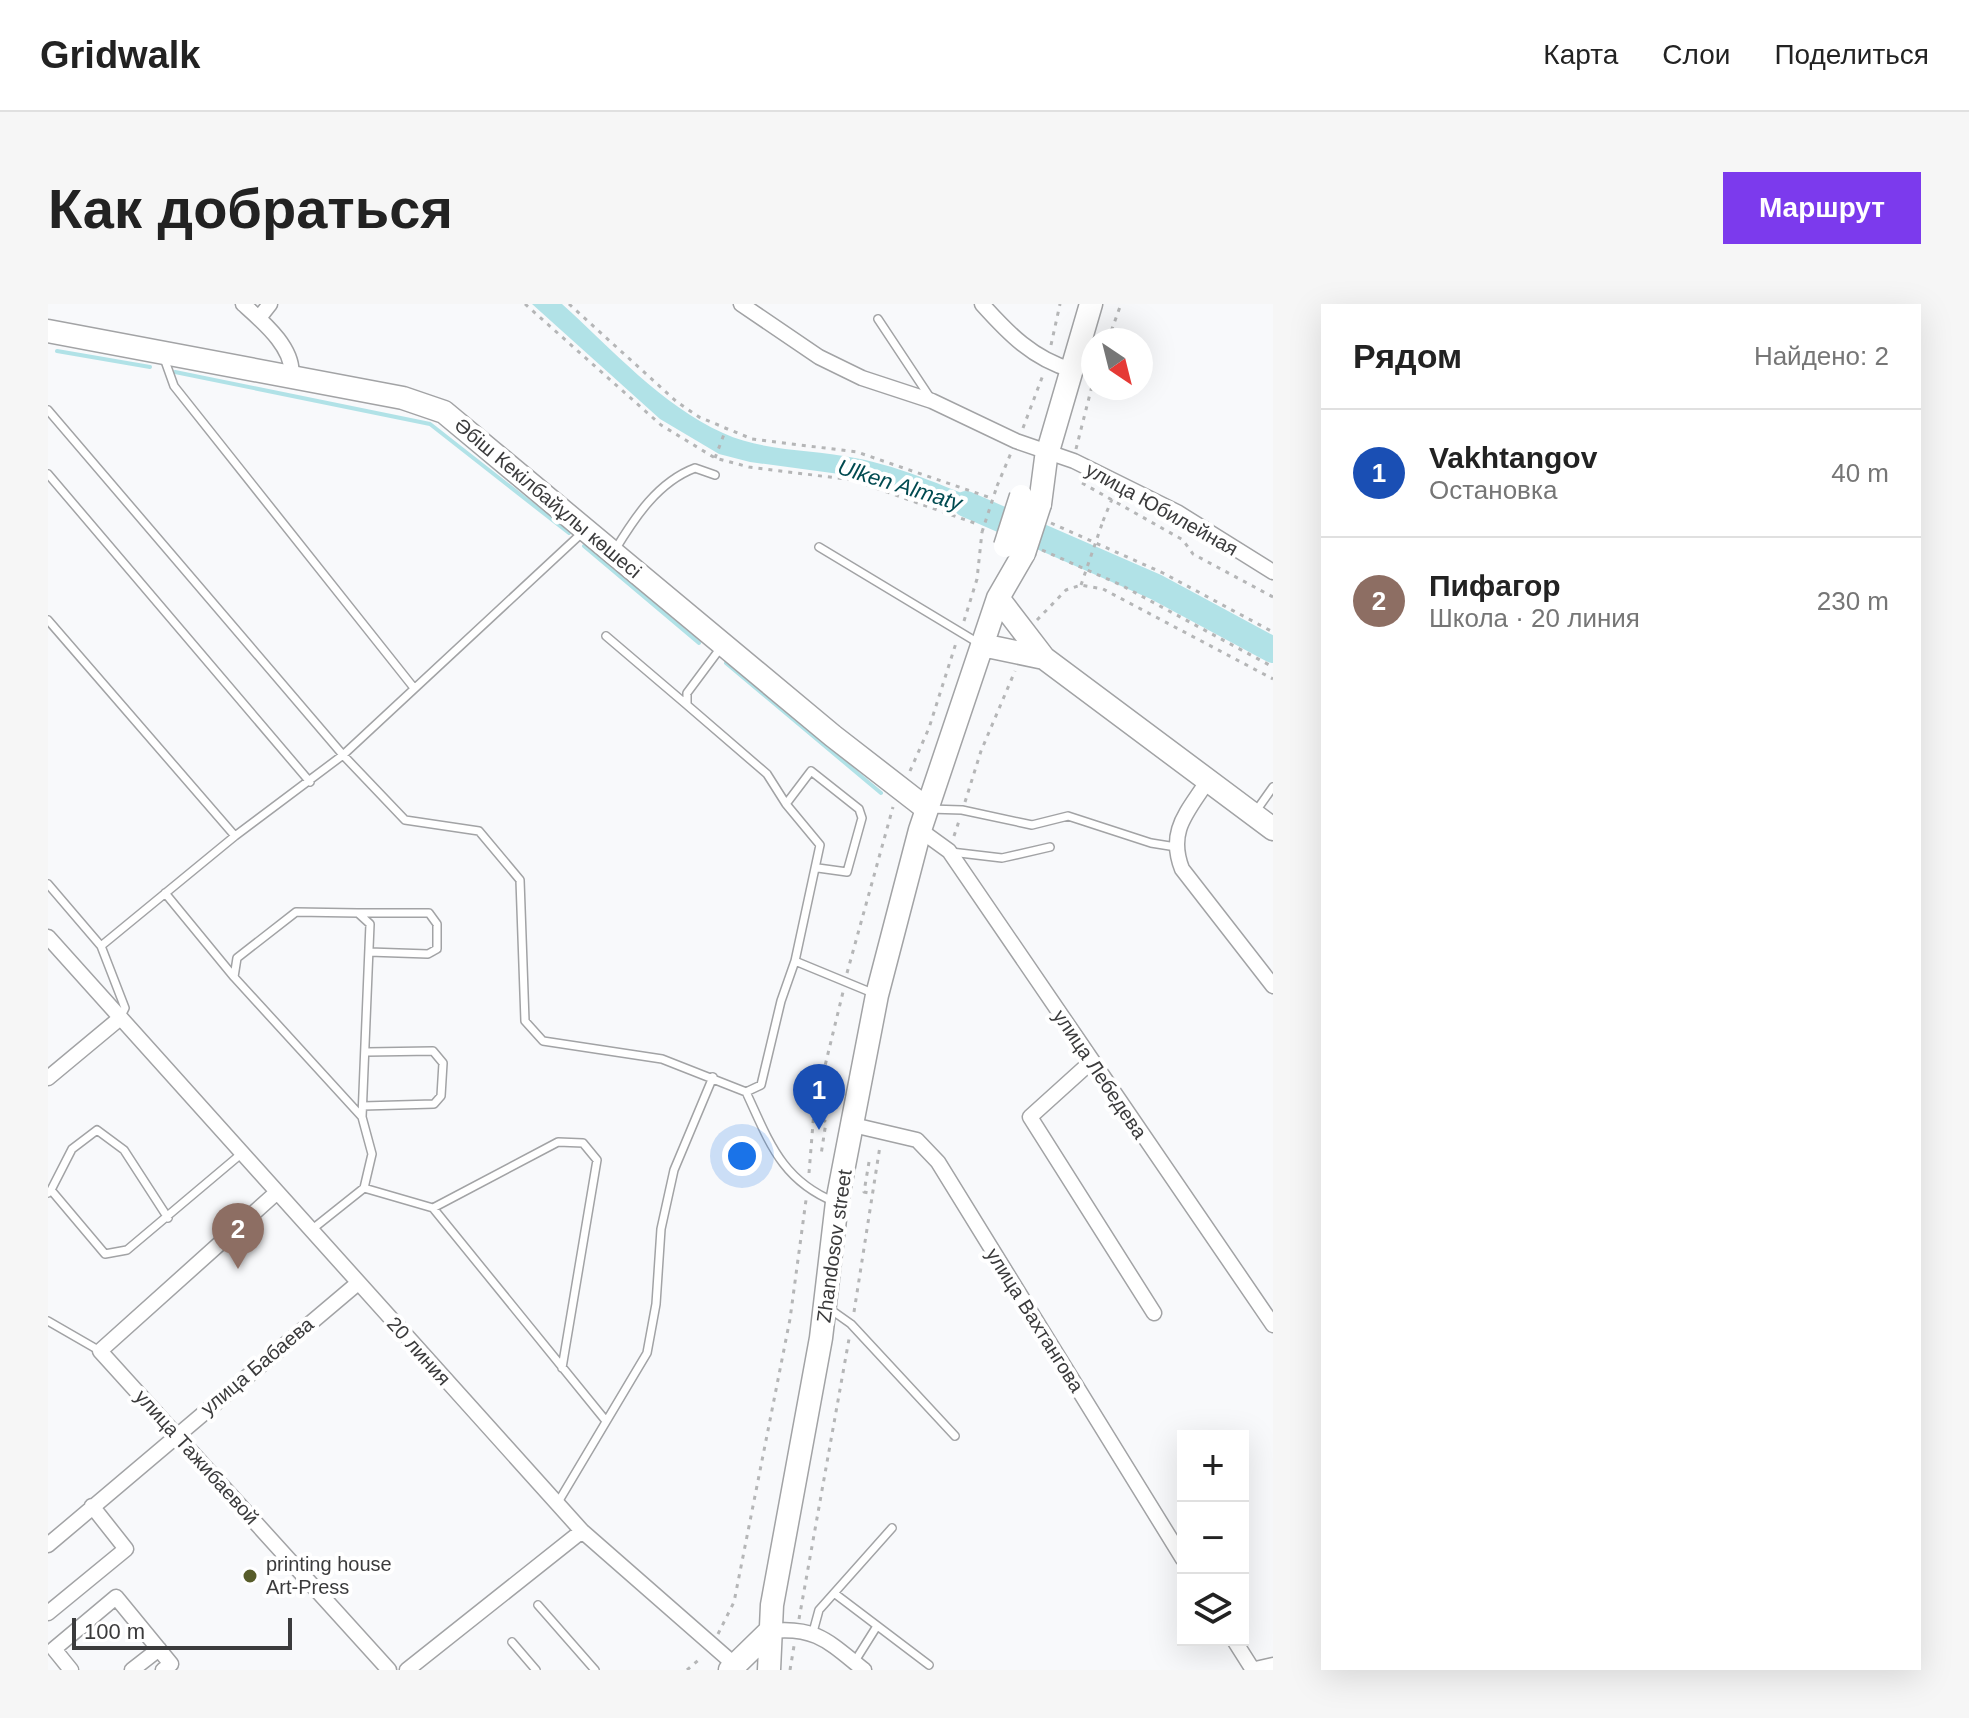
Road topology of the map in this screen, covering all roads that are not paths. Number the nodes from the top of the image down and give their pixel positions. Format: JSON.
{"nodes":[{"id":1,"x":243,"y":304,"type":"edge"},
{"id":2,"x":270,"y":304,"type":"edge"},
{"id":3,"x":741,"y":304,"type":"edge"},
{"id":4,"x":982,"y":304,"type":"edge"},
{"id":5,"x":1091,"y":304,"type":"edge"},
{"id":6,"x":259,"y":318,"type":"junction"},
{"id":7,"x":878,"y":319,"type":"dead end"},
{"id":8,"x":48,"y":331,"type":"edge"},
{"id":9,"x":162,"y":353,"type":"junction"},
{"id":10,"x":1072,"y":370,"type":"junction"},
{"id":11,"x":291,"y":377,"type":"junction"},
{"id":12,"x":932,"y":401,"type":"junction"},
{"id":13,"x":48,"y":410,"type":"edge"},
{"id":14,"x":1047,"y":455,"type":"junction"},
{"id":15,"x":48,"y":474,"type":"edge"},
{"id":16,"x":715,"y":475,"type":"dead end"},
{"id":17,"x":586,"y":530,"type":"junction"},
{"id":18,"x":819,"y":547,"type":"dead end"},
{"id":19,"x":613,"y":553,"type":"junction"},
{"id":20,"x":1273,"y":572,"type":"edge"},
{"id":21,"x":998,"y":598,"type":"junction"},
{"id":22,"x":48,"y":620,"type":"edge"},
{"id":23,"x":606,"y":636,"type":"dead end"},
{"id":24,"x":723,"y":645,"type":"junction"},
{"id":25,"x":982,"y":645,"type":"junction"},
{"id":26,"x":1032,"y":651,"type":"junction"},
{"id":27,"x":414,"y":688,"type":"junction"},
{"id":28,"x":687,"y":705,"type":"junction"},
{"id":29,"x":343,"y":755,"type":"junction"},
{"id":30,"x":1208,"y":780,"type":"junction"},
{"id":31,"x":310,"y":782,"type":"junction"},
{"id":32,"x":1273,"y":787,"type":"edge"},
{"id":33,"x":786,"y":804,"type":"junction"},
{"id":34,"x":1254,"y":814,"type":"junction"},
{"id":35,"x":924,"y":820,"type":"junction"},
{"id":36,"x":1273,"y":829,"type":"edge"},
{"id":37,"x":235,"y":836,"type":"junction"},
{"id":38,"x":1050,"y":847,"type":"dead end"},
{"id":39,"x":1176,"y":847,"type":"junction"},
{"id":40,"x":949,"y":851,"type":"junction"},
{"id":41,"x":818,"y":868,"type":"junction"},
{"id":42,"x":48,"y":884,"type":"edge"},
{"id":43,"x":165,"y":893,"type":"junction"},
{"id":44,"x":358,"y":913,"type":"junction"},
{"id":45,"x":48,"y":937,"type":"edge"},
{"id":46,"x":101,"y":946,"type":"junction"},
{"id":47,"x":369,"y":952,"type":"junction"},
{"id":48,"x":795,"y":961,"type":"junction"},
{"id":49,"x":234,"y":977,"type":"junction"},
{"id":50,"x":1273,"y":986,"type":"edge"},
{"id":51,"x":877,"y":995,"type":"junction"},
{"id":52,"x":119,"y":1019,"type":"junction"},
{"id":53,"x":367,"y":1052,"type":"junction"},
{"id":54,"x":1092,"y":1061,"type":"junction"},
{"id":55,"x":713,"y":1077,"type":"junction"},
{"id":56,"x":48,"y":1078,"type":"edge"},
{"id":57,"x":746,"y":1092,"type":"junction"},
{"id":58,"x":363,"y":1106,"type":"junction"},
{"id":59,"x":362,"y":1117,"type":"junction"},
{"id":60,"x":853,"y":1125,"type":"junction"},
{"id":61,"x":241,"y":1154,"type":"junction"},
{"id":62,"x":364,"y":1188,"type":"junction"},
{"id":63,"x":49,"y":1191,"type":"edge"},
{"id":64,"x":276,"y":1193,"type":"junction"},
{"id":65,"x":837,"y":1202,"type":"junction"},
{"id":66,"x":433,"y":1208,"type":"junction"},
{"id":67,"x":168,"y":1218,"type":"junction"},
{"id":68,"x":310,"y":1231,"type":"junction"},
{"id":69,"x":358,"y":1283,"type":"junction"},
{"id":70,"x":826,"y":1306,"type":"junction"},
{"id":71,"x":1154,"y":1313,"type":"dead end"},
{"id":72,"x":48,"y":1321,"type":"edge"},
{"id":73,"x":1273,"y":1325,"type":"edge"},
{"id":74,"x":100,"y":1351,"type":"junction"},
{"id":75,"x":562,"y":1368,"type":"junction"},
{"id":76,"x":606,"y":1421,"type":"junction"},
{"id":77,"x":176,"y":1433,"type":"junction"},
{"id":78,"x":955,"y":1436,"type":"dead end"},
{"id":79,"x":557,"y":1504,"type":"junction"},
{"id":80,"x":92,"y":1506,"type":"junction"},
{"id":81,"x":892,"y":1528,"type":"dead end"},
{"id":82,"x":582,"y":1531,"type":"junction"},
{"id":83,"x":48,"y":1545,"type":"edge"},
{"id":84,"x":1177,"y":1549,"type":"edge"},
{"id":85,"x":834,"y":1593,"type":"junction"},
{"id":86,"x":538,"y":1605,"type":"dead end"},
{"id":87,"x":48,"y":1613,"type":"edge"},
{"id":88,"x":877,"y":1626,"type":"junction"},
{"id":89,"x":770,"y":1631,"type":"junction"},
{"id":90,"x":813,"y":1632,"type":"junction"},
{"id":91,"x":512,"y":1642,"type":"dead end"},
{"id":92,"x":1238,"y":1646,"type":"edge"},
{"id":93,"x":159,"y":1649,"type":"junction"},
{"id":94,"x":929,"y":1665,"type":"dead end"},
{"id":95,"x":1273,"y":1665,"type":"edge"},
{"id":96,"x":859,"y":1666,"type":"edge"},
{"id":97,"x":733,"y":1667,"type":"edge"},
{"id":98,"x":71,"y":1670,"type":"edge"},
{"id":99,"x":132,"y":1670,"type":"edge"},
{"id":100,"x":163,"y":1670,"type":"edge"},
{"id":101,"x":389,"y":1670,"type":"edge"},
{"id":102,"x":407,"y":1670,"type":"edge"},
{"id":103,"x":536,"y":1670,"type":"edge"},
{"id":104,"x":595,"y":1670,"type":"edge"},
{"id":105,"x":769,"y":1670,"type":"edge"},
{"id":106,"x":1252,"y":1670,"type":"edge"}],
"edges":[{"from":1,"to":6,"type":"street"},
{"from":2,"to":6,"type":"street"},
{"from":3,"to":12,"type":"street","name":"улица Юбилейная"},
{"from":4,"to":10,"type":"street"},
{"from":5,"to":10,"type":"main road","name":"Zhandosov street"},
{"from":6,"to":11,"type":"street"},
{"from":7,"to":12,"type":"lane"},
{"from":8,"to":9,"type":"main road","name":"Әбіш Кекілбайұлы көшесі"},
{"from":9,"to":11,"type":"main road","name":"Әбіш Кекілбайұлы көшесі"},
{"from":9,"to":27,"type":"lane"},
{"from":10,"to":14,"type":"main road","name":"Zhandosov street"},
{"from":11,"to":17,"type":"main road","name":"Әбіш Кекілбайұлы көшесі"},
{"from":12,"to":14,"type":"street","name":"улица Юбилейная"},
{"from":13,"to":29,"type":"lane"},
{"from":14,"to":20,"type":"street","name":"улица Юбилейная"},
{"from":14,"to":21,"type":"main road","name":"Zhandosov street","bridge":true},
{"from":15,"to":31,"type":"lane"},
{"from":16,"to":19,"type":"lane"},
{"from":17,"to":19,"type":"main road","name":"Әбіш Кекілбайұлы көшесі"},
{"from":17,"to":27,"type":"lane"},
{"from":18,"to":25,"type":"lane"},
{"from":19,"to":24,"type":"main road","name":"Әбіш Кекілбайұлы көшесі"},
{"from":21,"to":25,"type":"main road","name":"Zhandosov street"},
{"from":21,"to":26,"type":"main road"},
{"from":22,"to":37,"type":"lane"},
{"from":23,"to":28,"type":"lane"},
{"from":24,"to":28,"type":"lane"},
{"from":24,"to":35,"type":"main road","name":"Әбіш Кекілбайұлы көшесі"},
{"from":25,"to":26,"type":"main road"},
{"from":25,"to":35,"type":"main road","name":"Zhandosov street"},
{"from":26,"to":30,"type":"main road"},
{"from":27,"to":29,"type":"lane"},
{"from":28,"to":33,"type":"lane"},
{"from":29,"to":31,"type":"lane"},
{"from":29,"to":55,"type":"lane"},
{"from":30,"to":34,"type":"main road"},
{"from":30,"to":39,"type":"street"},
{"from":31,"to":37,"type":"lane"},
{"from":32,"to":34,"type":"lane"},
{"from":33,"to":41,"type":"lane"},
{"from":33,"to":41,"type":"lane"},
{"from":34,"to":36,"type":"main road"},
{"from":35,"to":39,"type":"lane"},
{"from":35,"to":40,"type":"street","name":"улица Лебедева"},
{"from":35,"to":51,"type":"main road","name":"Zhandosov street"},
{"from":37,"to":43,"type":"lane"},
{"from":38,"to":40,"type":"lane"},
{"from":39,"to":50,"type":"street"},
{"from":40,"to":54,"type":"street","name":"улица Лебедева"},
{"from":41,"to":48,"type":"lane"},
{"from":42,"to":46,"type":"lane"},
{"from":43,"to":46,"type":"lane"},
{"from":43,"to":49,"type":"lane"},
{"from":44,"to":47,"type":"lane"},
{"from":44,"to":47,"type":"lane"},
{"from":44,"to":49,"type":"lane"},
{"from":45,"to":52,"type":"street","name":"20 линия"},
{"from":46,"to":52,"type":"lane"},
{"from":47,"to":53,"type":"lane"},
{"from":48,"to":51,"type":"lane"},
{"from":48,"to":57,"type":"lane"},
{"from":49,"to":59,"type":"lane"},
{"from":51,"to":60,"type":"main road","name":"Zhandosov street"},
{"from":52,"to":56,"type":"street"},
{"from":52,"to":61,"type":"street","name":"20 линия"},
{"from":53,"to":58,"type":"lane"},
{"from":53,"to":58,"type":"lane"},
{"from":54,"to":71,"type":"street"},
{"from":54,"to":73,"type":"street","name":"улица Лебедева"},
{"from":55,"to":57,"type":"lane"},
{"from":55,"to":76,"type":"lane"},
{"from":57,"to":65,"type":"lane"},
{"from":58,"to":59,"type":"lane"},
{"from":59,"to":62,"type":"lane"},
{"from":60,"to":65,"type":"main road","name":"Zhandosov street"},
{"from":60,"to":84,"type":"street","name":"улица Вахтангова"},
{"from":61,"to":64,"type":"street","name":"20 линия"},
{"from":61,"to":67,"type":"lane"},
{"from":62,"to":66,"type":"lane"},
{"from":62,"to":68,"type":"lane"},
{"from":63,"to":67,"type":"lane"},
{"from":63,"to":67,"type":"lane"},
{"from":64,"to":68,"type":"street","name":"20 линия"},
{"from":64,"to":74,"type":"street"},
{"from":65,"to":70,"type":"main road","name":"Zhandosov street"},
{"from":66,"to":75,"type":"lane"},
{"from":66,"to":75,"type":"lane"},
{"from":68,"to":69,"type":"street","name":"20 линия"},
{"from":69,"to":77,"type":"street","name":"улица Бабаева"},
{"from":69,"to":79,"type":"street","name":"20 линия"},
{"from":70,"to":78,"type":"lane"},
{"from":70,"to":89,"type":"main road","name":"Zhandosov street"},
{"from":72,"to":74,"type":"lane"},
{"from":74,"to":77,"type":"street","name":"улица Тажибаевой"},
{"from":75,"to":76,"type":"lane"},
{"from":76,"to":79,"type":"lane"},
{"from":77,"to":80,"type":"street","name":"улица Бабаева"},
{"from":77,"to":101,"type":"street","name":"улица Тажибаевой"},
{"from":79,"to":82,"type":"street","name":"20 линия"},
{"from":80,"to":83,"type":"street","name":"улица Бабаева"},
{"from":80,"to":87,"type":"street"},
{"from":81,"to":85,"type":"lane"},
{"from":82,"to":97,"type":"street","name":"20 линия"},
{"from":82,"to":102,"type":"street"},
{"from":85,"to":88,"type":"lane"},
{"from":85,"to":90,"type":"lane"},
{"from":86,"to":104,"type":"lane"},
{"from":88,"to":94,"type":"lane"},
{"from":88,"to":96,"type":"lane"},
{"from":89,"to":90,"type":"street"},
{"from":89,"to":97,"type":"main road"},
{"from":89,"to":105,"type":"main road","name":"Zhandosov street"},
{"from":90,"to":96,"type":"street"},
{"from":91,"to":103,"type":"lane"},
{"from":92,"to":106,"type":"street"},
{"from":93,"to":98,"type":"street"},
{"from":93,"to":99,"type":"street"},
{"from":93,"to":100,"type":"street"},
{"from":95,"to":106,"type":"street"}]}
